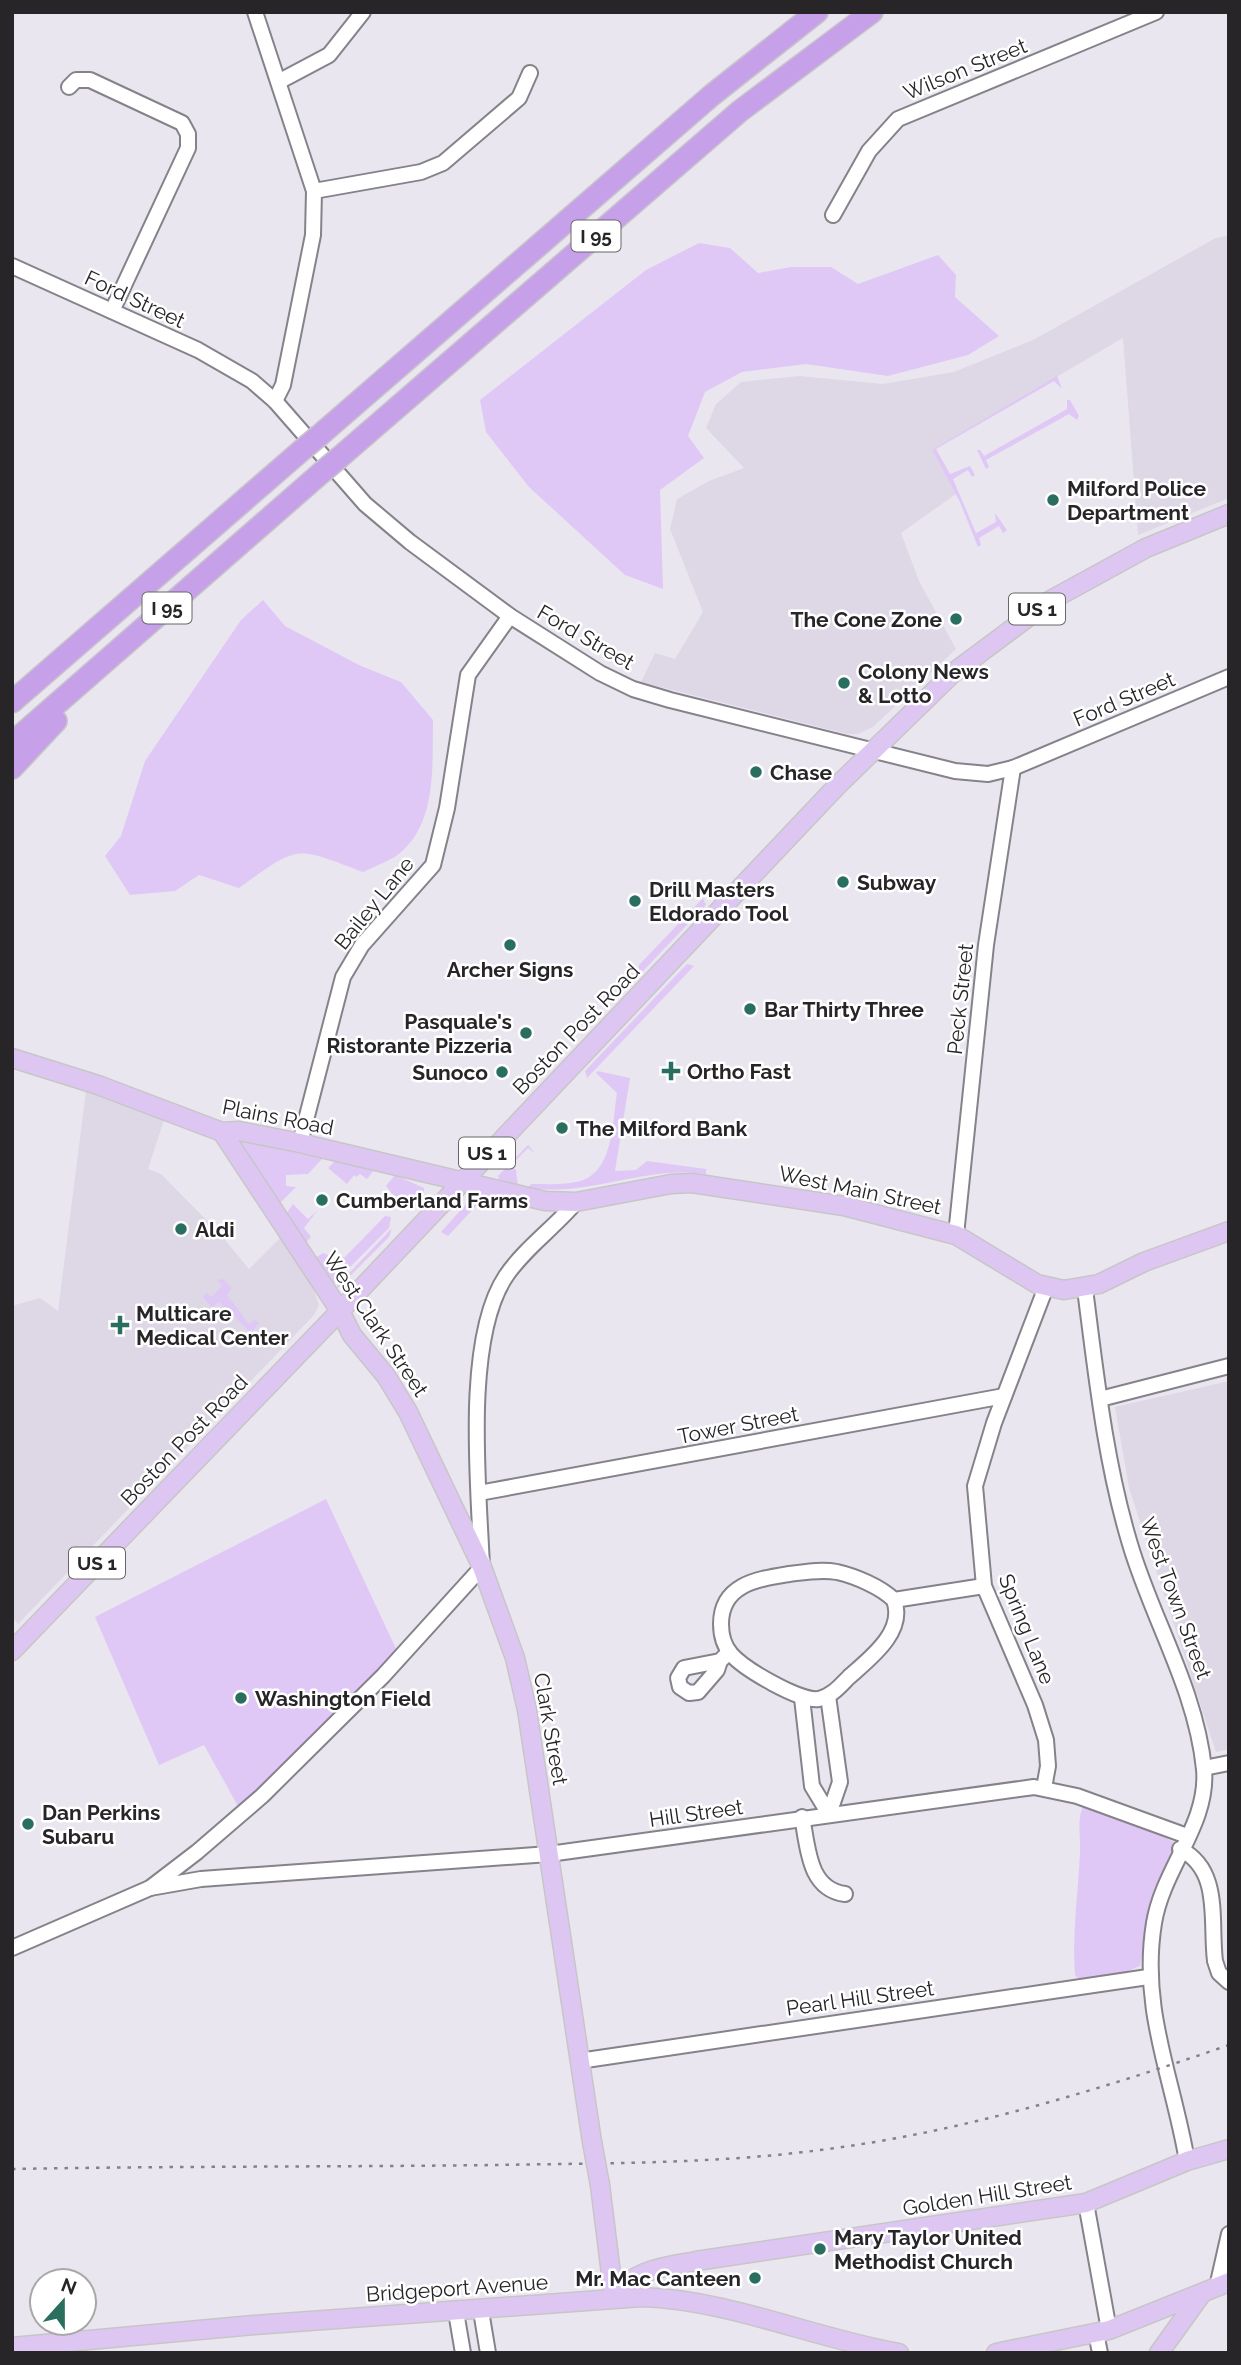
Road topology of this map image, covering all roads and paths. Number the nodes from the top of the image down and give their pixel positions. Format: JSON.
{"nodes":[{"id":1,"x":255,"y":12,"type":"edge"},
{"id":2,"x":363,"y":12,"type":"edge"},
{"id":3,"x":817,"y":12,"type":"edge"},
{"id":4,"x":1156,"y":12,"type":"edge"},
{"id":5,"x":869,"y":16,"type":"edge"},
{"id":6,"x":530,"y":73,"type":"dead end"},
{"id":7,"x":280,"y":81,"type":"junction"},
{"id":8,"x":69,"y":87,"type":"dead end"},
{"id":9,"x":314,"y":191,"type":"junction"},
{"id":10,"x":833,"y":215,"type":"dead end"},
{"id":11,"x":12,"y":266,"type":"edge"},
{"id":12,"x":112,"y":311,"type":"junction"},
{"id":13,"x":275,"y":401,"type":"junction"},
{"id":14,"x":1229,"y":514,"type":"edge"},
{"id":15,"x":113,"y":614,"type":"junction"},
{"id":16,"x":510,"y":616,"type":"junction"},
{"id":17,"x":140,"y":631,"type":"junction"},
{"id":18,"x":1229,"y":677,"type":"edge"},
{"id":19,"x":12,"y":687,"type":"edge"},
{"id":20,"x":12,"y":702,"type":"edge"},
{"id":21,"x":12,"y":743,"type":"edge"},
{"id":22,"x":874,"y":748,"type":"junction"},
{"id":23,"x":12,"y":768,"type":"edge"},
{"id":24,"x":1013,"y":768,"type":"junction"},
{"id":25,"x":12,"y":1058,"type":"edge"},
{"id":26,"x":222,"y":1132,"type":"junction"},
{"id":27,"x":300,"y":1143,"type":"junction"},
{"id":28,"x":459,"y":1183,"type":"junction"},
{"id":29,"x":576,"y":1202,"type":"junction"},
{"id":30,"x":1229,"y":1231,"type":"edge"},
{"id":31,"x":956,"y":1235,"type":"junction"},
{"id":32,"x":1046,"y":1287,"type":"junction"},
{"id":33,"x":1084,"y":1289,"type":"junction"},
{"id":34,"x":340,"y":1311,"type":"junction"},
{"id":35,"x":1229,"y":1366,"type":"edge"},
{"id":36,"x":1004,"y":1396,"type":"junction"},
{"id":37,"x":1100,"y":1399,"type":"junction"},
{"id":38,"x":479,"y":1499,"type":"junction"},
{"id":39,"x":456,"y":1514,"type":"junction"},
{"id":40,"x":482,"y":1567,"type":"junction"},
{"id":41,"x":984,"y":1586,"type":"junction"},
{"id":42,"x":894,"y":1600,"type":"junction"},
{"id":43,"x":12,"y":1651,"type":"edge"},
{"id":44,"x":828,"y":1696,"type":"junction"},
{"id":45,"x":802,"y":1698,"type":"junction"},
{"id":46,"x":1229,"y":1763,"type":"edge"},
{"id":47,"x":1204,"y":1768,"type":"junction"},
{"id":48,"x":1044,"y":1788,"type":"junction"},
{"id":49,"x":828,"y":1814,"type":"junction"},
{"id":50,"x":802,"y":1817,"type":"junction"},
{"id":51,"x":1184,"y":1843,"type":"junction"},
{"id":52,"x":197,"y":1852,"type":"junction"},
{"id":53,"x":549,"y":1854,"type":"junction"},
{"id":54,"x":201,"y":1879,"type":"junction"},
{"id":55,"x":150,"y":1888,"type":"junction"},
{"id":56,"x":845,"y":1894,"type":"dead end"},
{"id":57,"x":12,"y":1948,"type":"edge"},
{"id":58,"x":1148,"y":1977,"type":"junction"},
{"id":59,"x":1229,"y":1982,"type":"edge"},
{"id":60,"x":579,"y":2061,"type":"junction"},
{"id":61,"x":1229,"y":2149,"type":"edge"},
{"id":62,"x":1187,"y":2161,"type":"junction"},
{"id":63,"x":1086,"y":2203,"type":"junction"},
{"id":64,"x":1229,"y":2234,"type":"edge"},
{"id":65,"x":669,"y":2266,"type":"junction"},
{"id":66,"x":1216,"y":2288,"type":"edge"},
{"id":67,"x":614,"y":2298,"type":"junction"},
{"id":68,"x":671,"y":2298,"type":"junction"},
{"id":69,"x":481,"y":2311,"type":"junction"},
{"id":70,"x":456,"y":2312,"type":"junction"},
{"id":71,"x":1102,"y":2331,"type":"junction"},
{"id":72,"x":12,"y":2347,"type":"edge"},
{"id":73,"x":463,"y":2353,"type":"edge"},
{"id":74,"x":488,"y":2353,"type":"edge"},
{"id":75,"x":899,"y":2353,"type":"edge"},
{"id":76,"x":996,"y":2353,"type":"edge"},
{"id":77,"x":1100,"y":2353,"type":"edge"},
{"id":78,"x":1159,"y":2353,"type":"edge"}],
"edges":[{"from":1,"to":7,"type":"street"},
{"from":2,"to":7,"type":"street"},
{"from":3,"to":15,"type":"highway","number":"I 95","bridge":true},
{"from":4,"to":10,"type":"street","name":"Wilson Street"},
{"from":5,"to":17,"type":"highway","number":"I 95","bridge":true},
{"from":6,"to":9,"type":"street"},
{"from":7,"to":9,"type":"street"},
{"from":8,"to":12,"type":"street"},
{"from":9,"to":13,"type":"street"},
{"from":11,"to":12,"type":"street","name":"Ford Street"},
{"from":12,"to":13,"type":"street","name":"Ford Street"},
{"from":13,"to":16,"type":"street","name":"Ford Street"},
{"from":14,"to":22,"type":"main road","name":"Boston Post Road","number":"US 1"},
{"from":15,"to":19,"type":"highway"},
{"from":15,"to":20,"type":"highway","number":"I 95"},
{"from":16,"to":22,"type":"street","name":"Ford Street"},
{"from":16,"to":27,"type":"street","name":"Bailey Lane"},
{"from":17,"to":21,"type":"highway","number":"I 95"},
{"from":17,"to":23,"type":"highway"},
{"from":18,"to":24,"type":"street","name":"Ford Street"},
{"from":22,"to":24,"type":"street","name":"Ford Street"},
{"from":22,"to":28,"type":"main road","name":"Boston Post Road","number":"US 1"},
{"from":24,"to":31,"type":"street","name":"Peck Street"},
{"from":25,"to":26,"type":"main road","name":"Plains Road"},
{"from":26,"to":27,"type":"main road","name":"Plains Road"},
{"from":26,"to":34,"type":"main road","name":"West Clark Street"},
{"from":27,"to":28,"type":"main road","name":"Plains Road"},
{"from":28,"to":29,"type":"main road","name":"West Main Street"},
{"from":28,"to":34,"type":"main road","name":"Boston Post Road","number":"US 1"},
{"from":29,"to":31,"type":"main road","name":"West Main Street"},
{"from":29,"to":38,"type":"street","name":"Clark Street"},
{"from":30,"to":33,"type":"main road","name":"West Main Street"},
{"from":31,"to":32,"type":"main road","name":"West Main Street"},
{"from":32,"to":33,"type":"main road","name":"West Main Street"},
{"from":32,"to":36,"type":"street","name":"Spring Lane"},
{"from":33,"to":37,"type":"street","name":"West Town Street"},
{"from":34,"to":39,"type":"main road","name":"West Clark Street"},
{"from":34,"to":43,"type":"main road","name":"Boston Post Road","number":"US 1"},
{"from":35,"to":37,"type":"street"},
{"from":36,"to":38,"type":"street","name":"Tower Street"},
{"from":36,"to":41,"type":"street","name":"Spring Lane"},
{"from":37,"to":47,"type":"street","name":"West Town Street"},
{"from":38,"to":39,"type":"street"},
{"from":38,"to":40,"type":"street","name":"Clark Street"},
{"from":39,"to":40,"type":"main road","name":"West Clark Street"},
{"from":40,"to":52,"type":"street"},
{"from":40,"to":53,"type":"main road","name":"Clark Street"},
{"from":41,"to":42,"type":"street"},
{"from":41,"to":48,"type":"street","name":"Spring Lane"},
{"from":42,"to":44,"type":"street"},
{"from":42,"to":45,"type":"street"},
{"from":44,"to":45,"type":"street"},
{"from":44,"to":49,"type":"street"},
{"from":45,"to":49,"type":"street"},
{"from":46,"to":47,"type":"street"},
{"from":47,"to":51,"type":"street","name":"West Town Street"},
{"from":48,"to":49,"type":"street","name":"Hill Street"},
{"from":48,"to":51,"type":"street","name":"Hill Street"},
{"from":49,"to":50,"type":"street","name":"Hill Street"},
{"from":50,"to":53,"type":"street","name":"Hill Street"},
{"from":50,"to":56,"type":"street"},
{"from":51,"to":58,"type":"street","name":"West Town Street"},
{"from":51,"to":59,"type":"street"},
{"from":52,"to":54,"type":"street"},
{"from":52,"to":55,"type":"street"},
{"from":53,"to":54,"type":"street","name":"Hill Street"},
{"from":53,"to":60,"type":"main road","name":"Clark Street"},
{"from":54,"to":55,"type":"street","name":"Hill Street"},
{"from":55,"to":57,"type":"street"},
{"from":58,"to":60,"type":"street","name":"Pearl Hill Street"},
{"from":58,"to":62,"type":"street","name":"West Town Street"},
{"from":60,"to":67,"type":"main road","name":"Clark Street","bridge":true},
{"from":61,"to":62,"type":"main road","name":"Golden Hill Street"},
{"from":62,"to":63,"type":"main road","name":"Golden Hill Street"},
{"from":63,"to":65,"type":"main road","name":"Golden Hill Street"},
{"from":63,"to":71,"type":"street"},
{"from":64,"to":66,"type":"street"},
{"from":65,"to":67,"type":"main road","name":"Golden Hill Street"},
{"from":65,"to":68,"type":"main road"},
{"from":66,"to":71,"type":"main road"},
{"from":66,"to":78,"type":"main road"},
{"from":67,"to":68,"type":"main road","name":"Bridgeport Avenue"},
{"from":67,"to":69,"type":"main road","name":"Bridgeport Avenue"},
{"from":68,"to":75,"type":"main road","name":"Bridgeport Avenue"},
{"from":69,"to":70,"type":"main road","name":"Bridgeport Avenue"},
{"from":69,"to":74,"type":"street"},
{"from":70,"to":72,"type":"main road","name":"Bridgeport Avenue"},
{"from":70,"to":73,"type":"street"},
{"from":71,"to":76,"type":"main road"},
{"from":71,"to":77,"type":"street"}]}
